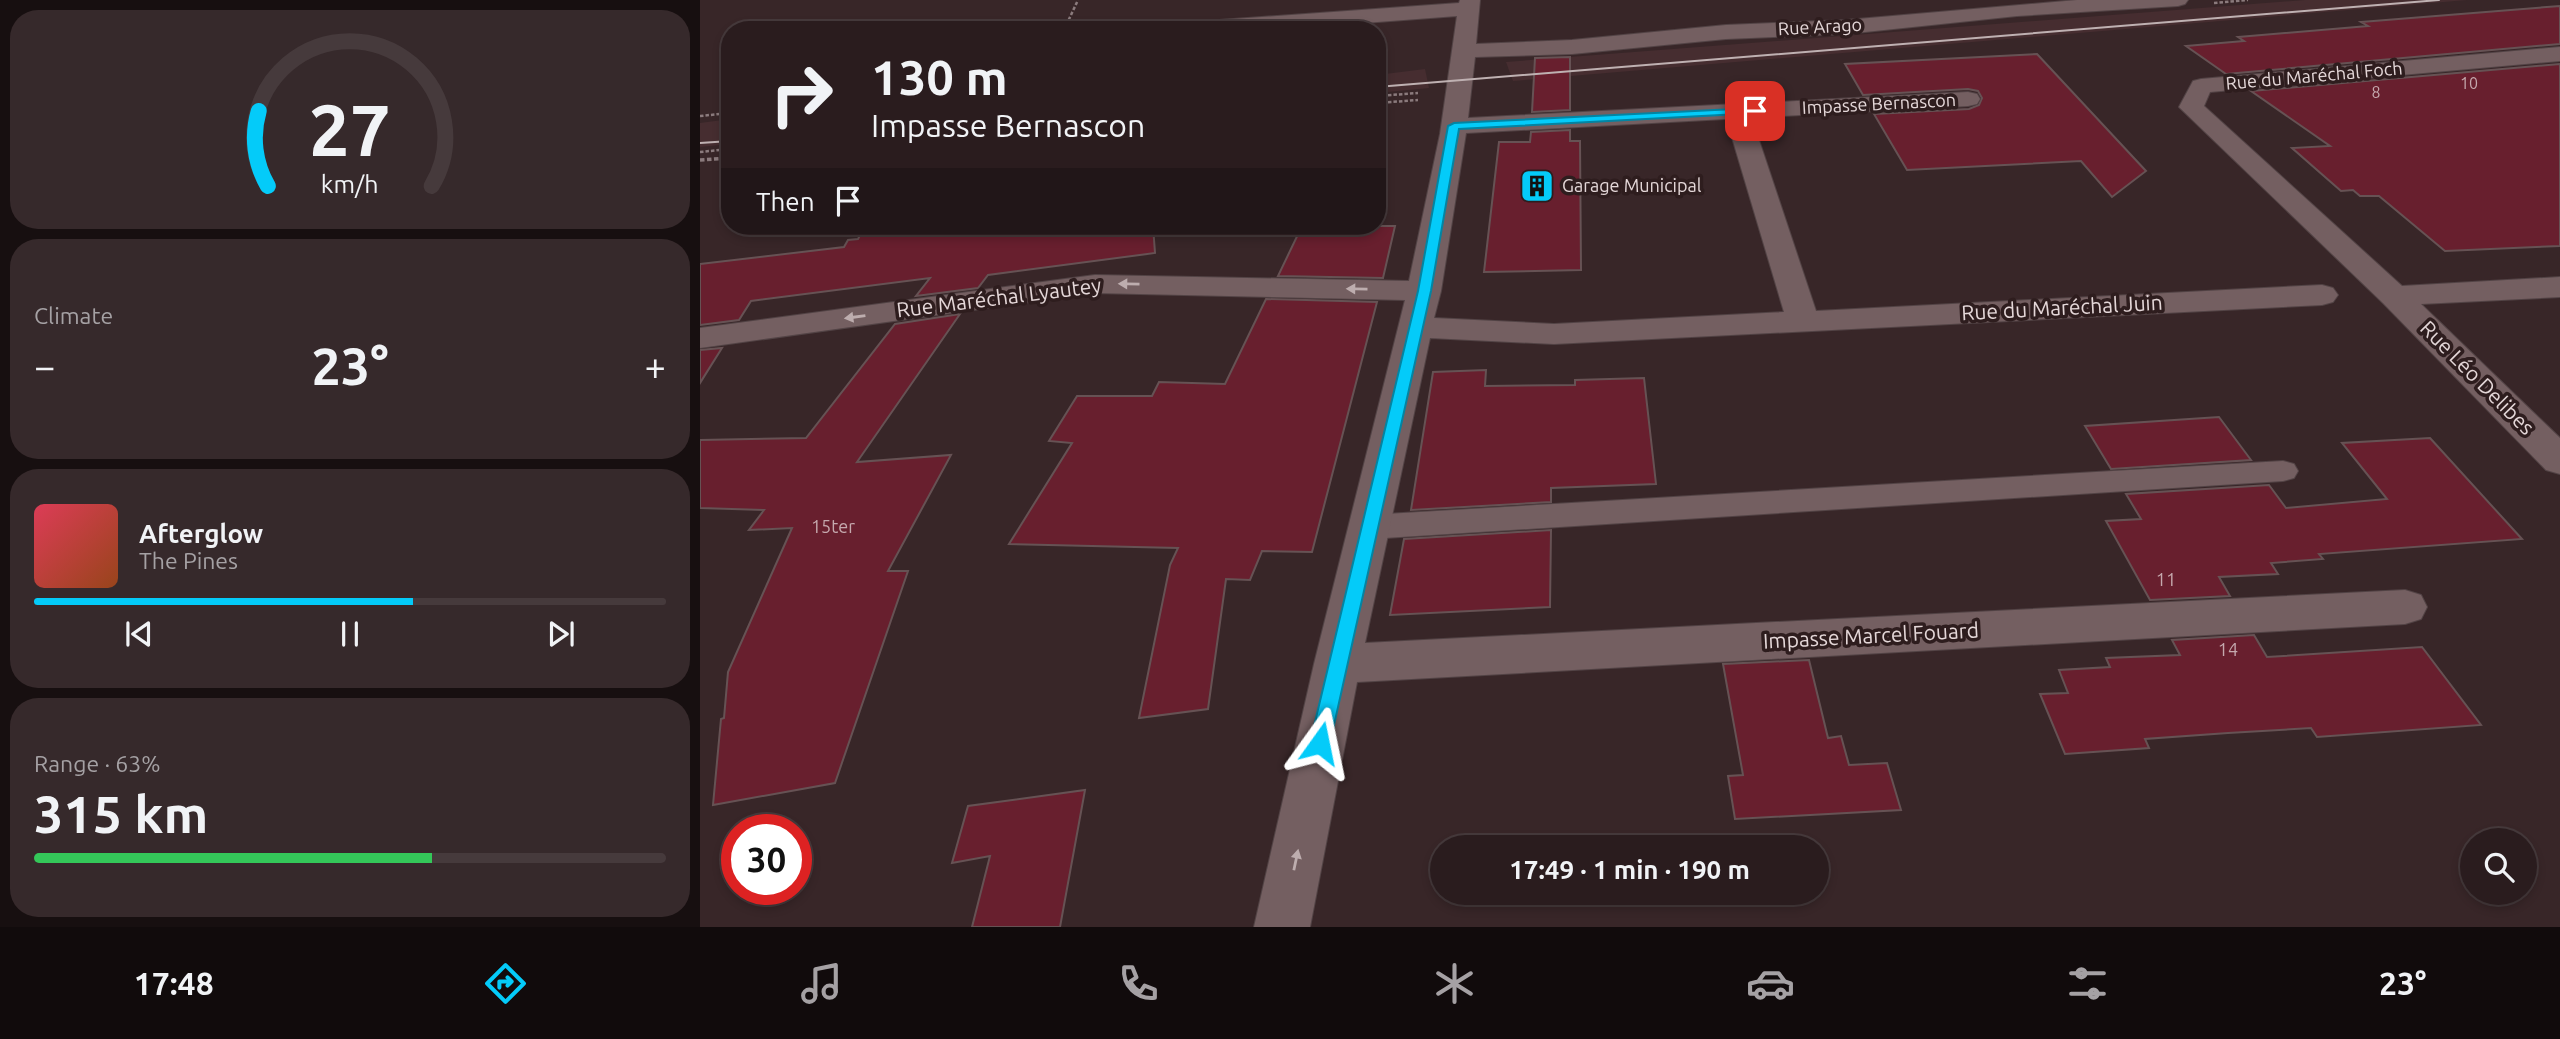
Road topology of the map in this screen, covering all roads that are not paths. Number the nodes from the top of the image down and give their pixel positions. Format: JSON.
{"nodes":[{"id":1,"x":2178,"y":0,"type":"edge"},
{"id":2,"x":1470,"y":5,"type":"edge"},
{"id":3,"x":1282,"y":21,"type":"edge"},
{"id":4,"x":1463,"y":51,"type":"junction"},
{"id":5,"x":2560,"y":54,"type":"edge"},
{"id":6,"x":1968,"y":99,"type":"dead end"},
{"id":7,"x":1454,"y":126,"type":"junction"},
{"id":8,"x":1743,"y":131,"type":"dead end"},
{"id":9,"x":2560,"y":287,"type":"edge"},
{"id":10,"x":2322,"y":295,"type":"dead end"},
{"id":11,"x":2394,"y":296,"type":"junction"},
{"id":12,"x":1421,"y":309,"type":"junction"},
{"id":13,"x":1803,"y":321,"type":"junction"},
{"id":14,"x":700,"y":338,"type":"edge"},
{"id":15,"x":2560,"y":461,"type":"edge"},
{"id":16,"x":2283,"y":471,"type":"dead end"},
{"id":17,"x":1369,"y":527,"type":"junction"},
{"id":18,"x":2405,"y":607,"type":"dead end"},
{"id":19,"x":1337,"y":664,"type":"junction"},
{"id":20,"x":1282,"y":927,"type":"edge"}],
"edges":[{"from":1,"to":4,"type":"street","name":"Rue Arago"},
{"from":2,"to":3,"type":"street"},
{"from":2,"to":4,"type":"street"},
{"from":4,"to":7,"type":"street"},
{"from":5,"to":11,"type":"street","name":"Rue du Maréchal Foch"},
{"from":6,"to":7,"type":"street","name":"Impasse Bernascon"},
{"from":7,"to":12,"type":"street"},
{"from":8,"to":13,"type":"street"},
{"from":9,"to":11,"type":"street"},
{"from":10,"to":13,"type":"street","name":"Rue du Maréchal Juin"},
{"from":11,"to":15,"type":"street","name":"Rue Léo Delibes"},
{"from":12,"to":13,"type":"street","name":"Rue du Maréchal Juin"},
{"from":12,"to":14,"type":"street","name":"Rue Maréchal Lyautey","one_way":true},
{"from":12,"to":17,"type":"street"},
{"from":16,"to":17,"type":"lane"},
{"from":17,"to":19,"type":"street"},
{"from":18,"to":19,"type":"street","name":"Impasse Marcel Fouard"},
{"from":20,"to":19,"type":"street","one_way":true}]}
